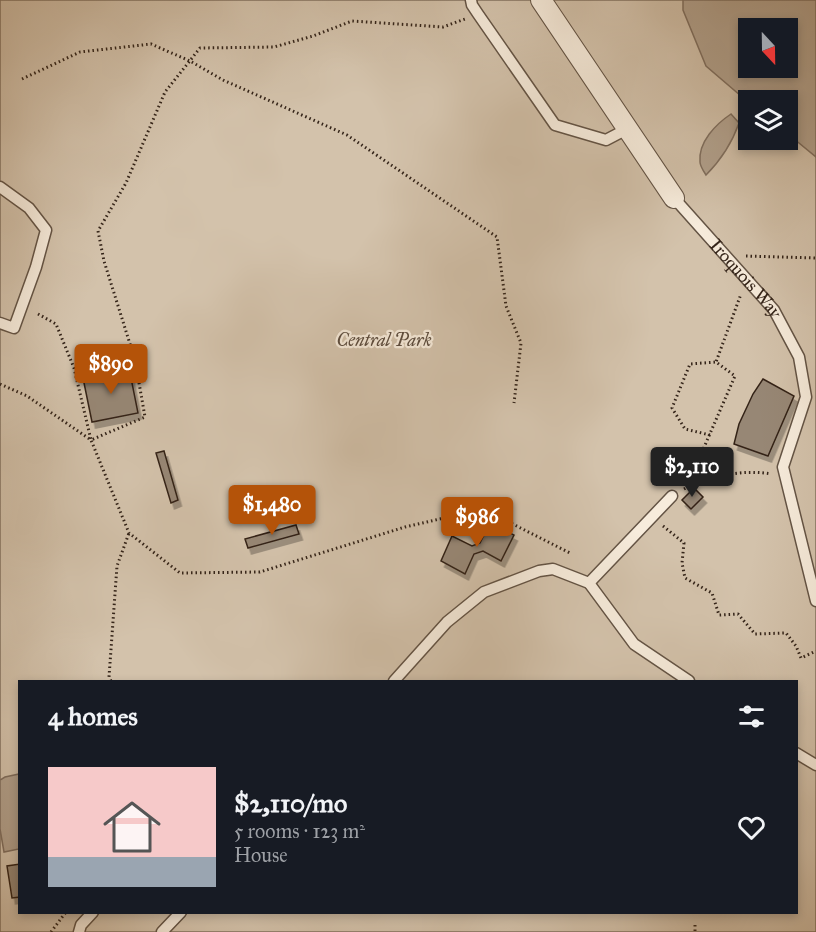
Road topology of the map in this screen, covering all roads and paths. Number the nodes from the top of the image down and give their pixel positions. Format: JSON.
{"nodes":[{"id":1,"x":471,"y":0,"type":"edge"},
{"id":2,"x":541,"y":0,"type":"edge"},
{"id":3,"x":478,"y":14,"type":"junction"},
{"id":4,"x":189,"y":61,"type":"junction"},
{"id":5,"x":22,"y":79,"type":"dead end"},
{"id":6,"x":627,"y":129,"type":"junction"},
{"id":7,"x":0,"y":187,"type":"edge"},
{"id":8,"x":674,"y":198,"type":"joint"},
{"id":9,"x":726,"y":256,"type":"junction"},
{"id":10,"x":816,"y":258,"type":"edge"},
{"id":11,"x":746,"y":278,"type":"junction"},
{"id":12,"x":38,"y":314,"type":"dead end"},
{"id":13,"x":0,"y":323,"type":"edge"},
{"id":14,"x":716,"y":362,"type":"junction"},
{"id":15,"x":0,"y":384,"type":"edge"},
{"id":16,"x":514,"y":403,"type":"dead end"},
{"id":17,"x":710,"y":435,"type":"junction"},
{"id":18,"x":91,"y":440,"type":"junction"},
{"id":19,"x":786,"y":477,"type":"junction"},
{"id":20,"x":708,"y":479,"type":"junction"},
{"id":21,"x":672,"y":496,"type":"joint"},
{"id":22,"x":661,"y":525,"type":"dead end"},
{"id":23,"x":129,"y":533,"type":"junction"},
{"id":24,"x":570,"y":553,"type":"dead end"},
{"id":25,"x":589,"y":583,"type":"junction"},
{"id":26,"x":816,"y":602,"type":"edge"},
{"id":27,"x":816,"y":651,"type":"edge"},
{"id":28,"x":110,"y":680,"type":"edge"},
{"id":29,"x":394,"y":680,"type":"edge"},
{"id":30,"x":688,"y":680,"type":"edge"},
{"id":31,"x":798,"y":754,"type":"edge"},
{"id":32,"x":816,"y":765,"type":"edge"},
{"id":33,"x":64,"y":914,"type":"edge"},
{"id":34,"x":91,"y":914,"type":"edge"},
{"id":35,"x":179,"y":914,"type":"edge"},
{"id":36,"x":694,"y":925,"type":"dead end"},
{"id":37,"x":51,"y":932,"type":"edge"},
{"id":38,"x":79,"y":932,"type":"edge"},
{"id":39,"x":162,"y":932,"type":"edge"},
{"id":40,"x":695,"y":932,"type":"edge"}],
"edges":[{"from":1,"to":3,"type":"lane"},
{"from":2,"to":6,"type":"street","name":"Iroquois Way"},
{"from":3,"to":4,"type":"path"},
{"from":3,"to":6,"type":"lane"},
{"from":4,"to":5,"type":"path"},
{"from":4,"to":16,"type":"path"},
{"from":4,"to":18,"type":"path"},
{"from":6,"to":8,"type":"street","name":"Iroquois Way"},
{"from":7,"to":13,"type":"lane"},
{"from":8,"to":9,"type":"lane","name":"Iroquois Way"},
{"from":9,"to":10,"type":"path"},
{"from":9,"to":11,"type":"lane","name":"Iroquois Way"},
{"from":11,"to":14,"type":"path"},
{"from":11,"to":19,"type":"lane","name":"Iroquois Way"},
{"from":12,"to":18,"type":"path"},
{"from":14,"to":17,"type":"path"},
{"from":14,"to":17,"type":"path"},
{"from":15,"to":18,"type":"path"},
{"from":17,"to":20,"type":"path"},
{"from":18,"to":23,"type":"path"},
{"from":19,"to":20,"type":"path"},
{"from":19,"to":26,"type":"lane","name":"Iroquois Way"},
{"from":20,"to":21,"type":"path"},
{"from":21,"to":25,"type":"lane"},
{"from":22,"to":27,"type":"path"},
{"from":23,"to":24,"type":"path"},
{"from":23,"to":28,"type":"path"},
{"from":25,"to":29,"type":"lane"},
{"from":25,"to":30,"type":"lane"},
{"from":31,"to":32,"type":"lane"},
{"from":33,"to":37,"type":"path"},
{"from":34,"to":38,"type":"lane"},
{"from":35,"to":39,"type":"lane"},
{"from":36,"to":40,"type":"path"}]}
